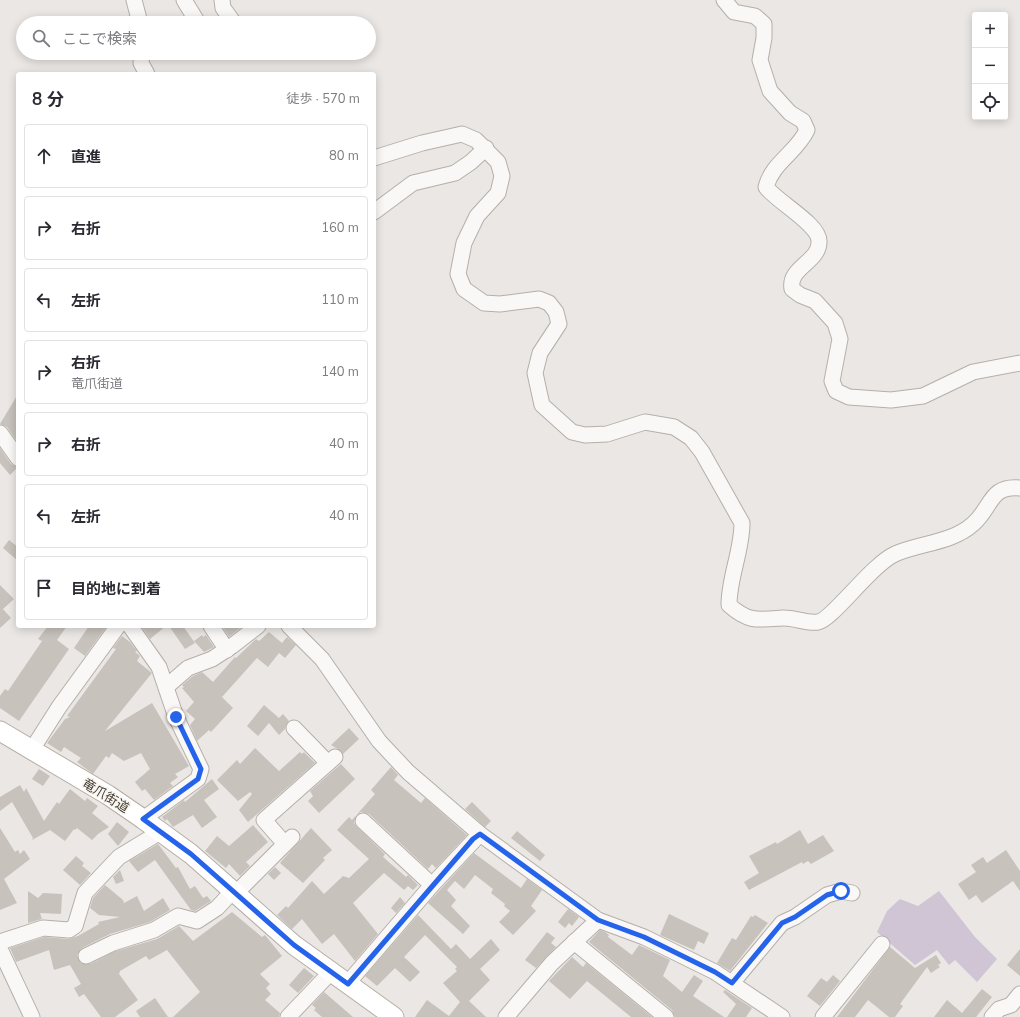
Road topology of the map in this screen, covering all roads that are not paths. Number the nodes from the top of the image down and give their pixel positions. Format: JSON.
{"nodes":[{"id":1,"x":134,"y":0,"type":"edge"},
{"id":2,"x":184,"y":0,"type":"edge"},
{"id":3,"x":222,"y":0,"type":"edge"},
{"id":4,"x":724,"y":0,"type":"edge"},
{"id":5,"x":138,"y":16,"type":"edge"},
{"id":6,"x":194,"y":16,"type":"edge"},
{"id":7,"x":229,"y":16,"type":"edge"},
{"id":8,"x":141,"y":60,"type":"edge"},
{"id":9,"x":146,"y":72,"type":"edge"},
{"id":10,"x":486,"y":148,"type":"junction"},
{"id":11,"x":376,"y":157,"type":"edge"},
{"id":12,"x":376,"y":211,"type":"edge"},
{"id":13,"x":1020,"y":363,"type":"edge"},
{"id":14,"x":0,"y":434,"type":"edge"},
{"id":15,"x":16,"y":455,"type":"edge"},
{"id":16,"x":1020,"y":488,"type":"edge"},
{"id":17,"x":117,"y":628,"type":"edge"},
{"id":18,"x":131,"y":628,"type":"edge"},
{"id":19,"x":212,"y":628,"type":"edge"},
{"id":20,"x":255,"y":628,"type":"edge"},
{"id":21,"x":290,"y":628,"type":"edge"},
{"id":22,"x":227,"y":650,"type":"junction"},
{"id":23,"x":166,"y":686,"type":"junction"},
{"id":24,"x":294,"y":728,"type":"dead end"},
{"id":25,"x":0,"y":731,"type":"edge"},
{"id":26,"x":31,"y":751,"type":"junction"},
{"id":27,"x":143,"y":819,"type":"junction"},
{"id":28,"x":363,"y":822,"type":"dead end"},
{"id":29,"x":160,"y":832,"type":"junction"},
{"id":30,"x":480,"y":834,"type":"junction"},
{"id":31,"x":432,"y":885,"type":"junction"},
{"id":32,"x":852,"y":892,"type":"dead end"},
{"id":33,"x":233,"y":893,"type":"junction"},
{"id":34,"x":598,"y":920,"type":"junction"},
{"id":35,"x":0,"y":942,"type":"edge"},
{"id":36,"x":574,"y":942,"type":"junction"},
{"id":37,"x":882,"y":944,"type":"dead end"},
{"id":38,"x":0,"y":949,"type":"edge"},
{"id":39,"x":86,"y":956,"type":"dead end"},
{"id":40,"x":330,"y":972,"type":"junction"},
{"id":41,"x":732,"y":983,"type":"junction"},
{"id":42,"x":348,"y":984,"type":"junction"},
{"id":43,"x":1020,"y":994,"type":"edge"},
{"id":44,"x":32,"y":1017,"type":"edge"},
{"id":45,"x":288,"y":1017,"type":"edge"},
{"id":46,"x":394,"y":1017,"type":"edge"},
{"id":47,"x":506,"y":1017,"type":"edge"},
{"id":48,"x":666,"y":1017,"type":"edge"},
{"id":49,"x":782,"y":1017,"type":"edge"},
{"id":50,"x":823,"y":1017,"type":"edge"},
{"id":51,"x":992,"y":1017,"type":"edge"}],
"edges":[{"from":1,"to":5,"type":"street"},
{"from":2,"to":6,"type":"street"},
{"from":3,"to":7,"type":"street"},
{"from":4,"to":13,"type":"street"},
{"from":8,"to":9,"type":"street"},
{"from":10,"to":11,"type":"street"},
{"from":10,"to":12,"type":"street"},
{"from":10,"to":16,"type":"street"},
{"from":14,"to":15,"type":"street"},
{"from":17,"to":26,"type":"street"},
{"from":18,"to":23,"type":"street"},
{"from":19,"to":22,"type":"street"},
{"from":20,"to":22,"type":"street"},
{"from":21,"to":30,"type":"street"},
{"from":22,"to":23,"type":"street"},
{"from":23,"to":27,"type":"street"},
{"from":24,"to":33,"type":"street"},
{"from":25,"to":26,"type":"main road","name":"竜爪街道"},
{"from":26,"to":27,"type":"main road","name":"竜爪街道"},
{"from":27,"to":29,"type":"main road","name":"竜爪街道"},
{"from":28,"to":31,"type":"street"},
{"from":29,"to":33,"type":"main road","name":"竜爪街道"},
{"from":29,"to":35,"type":"street"},
{"from":30,"to":31,"type":"street"},
{"from":30,"to":34,"type":"street"},
{"from":31,"to":42,"type":"street"},
{"from":32,"to":41,"type":"street"},
{"from":33,"to":39,"type":"street"},
{"from":33,"to":40,"type":"main road","name":"竜爪街道"},
{"from":34,"to":36,"type":"street"},
{"from":34,"to":41,"type":"street"},
{"from":36,"to":47,"type":"street"},
{"from":36,"to":48,"type":"street"},
{"from":37,"to":50,"type":"street"},
{"from":38,"to":44,"type":"street"},
{"from":40,"to":42,"type":"main road","name":"竜爪街道"},
{"from":40,"to":45,"type":"street"},
{"from":41,"to":49,"type":"street"},
{"from":42,"to":46,"type":"main road","name":"竜爪街道"},
{"from":43,"to":51,"type":"street"}]}
